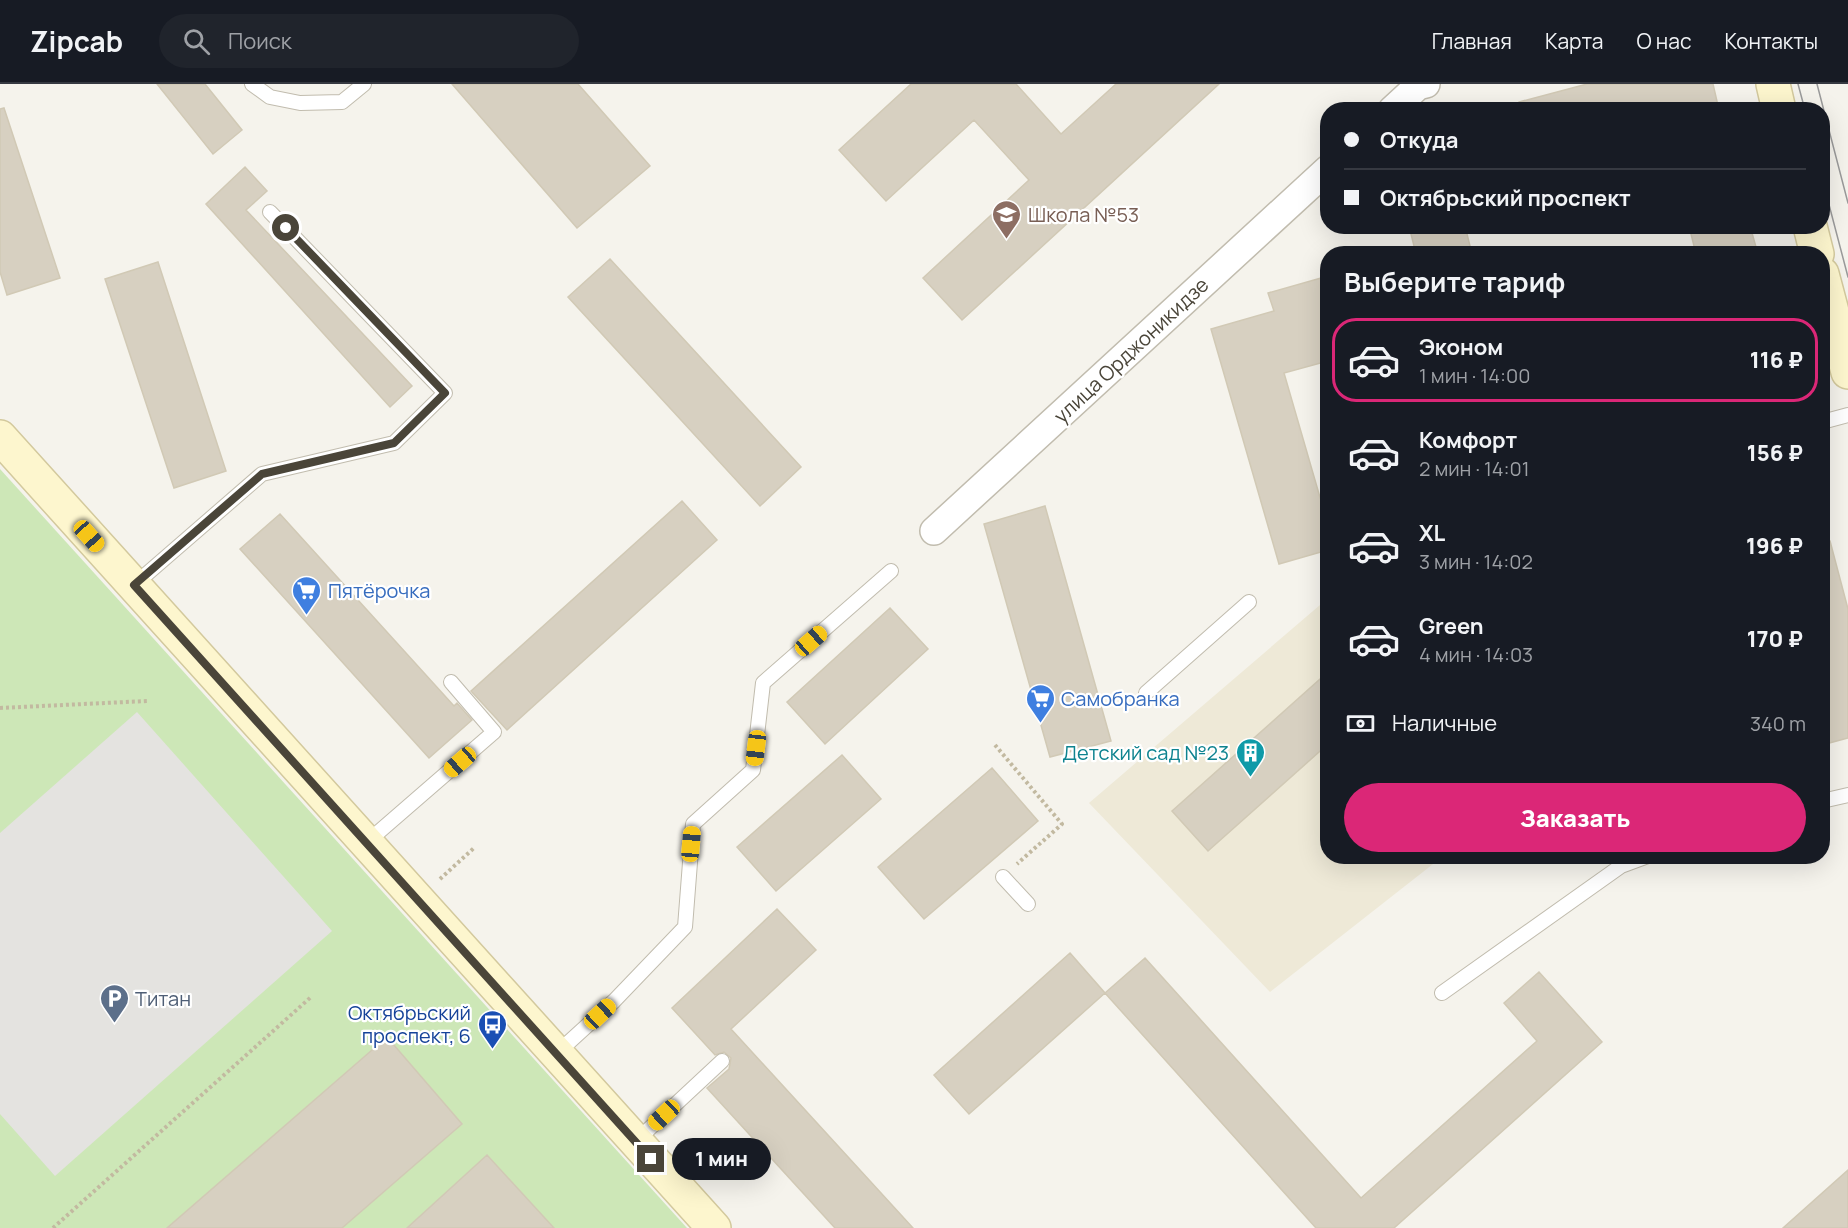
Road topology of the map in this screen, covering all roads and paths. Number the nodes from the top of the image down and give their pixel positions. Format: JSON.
{"nodes":[{"id":1,"x":252,"y":84,"type":"edge"},
{"id":2,"x":364,"y":84,"type":"edge"},
{"id":3,"x":1426,"y":84,"type":"edge"},
{"id":4,"x":1773,"y":84,"type":"edge"},
{"id":5,"x":1401,"y":102,"type":"edge"},
{"id":6,"x":1777,"y":102,"type":"edge"},
{"id":7,"x":1320,"y":176,"type":"edge"},
{"id":8,"x":270,"y":212,"type":"dead end"},
{"id":9,"x":1830,"y":304,"type":"edge"},
{"id":10,"x":1848,"y":372,"type":"edge"},
{"id":11,"x":1848,"y":415,"type":"edge"},
{"id":12,"x":1830,"y":420,"type":"edge"},
{"id":13,"x":0,"y":436,"type":"edge"},
{"id":14,"x":934,"y":531,"type":"dead end"},
{"id":15,"x":891,"y":571,"type":"dead end"},
{"id":16,"x":134,"y":585,"type":"junction"},
{"id":17,"x":1249,"y":602,"type":"dead end"},
{"id":18,"x":451,"y":682,"type":"dead end"},
{"id":19,"x":1146,"y":693,"type":"dead end"},
{"id":20,"x":147,"y":701,"type":"dead end"},
{"id":21,"x":0,"y":708,"type":"edge"},
{"id":22,"x":995,"y":745,"type":"dead end"},
{"id":23,"x":1848,"y":795,"type":"edge"},
{"id":24,"x":1830,"y":799,"type":"edge"},
{"id":25,"x":366,"y":843,"type":"junction"},
{"id":26,"x":475,"y":848,"type":"dead end"},
{"id":27,"x":1626,"y":864,"type":"edge"},
{"id":28,"x":1003,"y":877,"type":"joint"},
{"id":29,"x":417,"y":900,"type":"junction"},
{"id":30,"x":1028,"y":904,"type":"dead end"},
{"id":31,"x":1442,"y":993,"type":"dead end"},
{"id":32,"x":311,"y":998,"type":"dead end"},
{"id":33,"x":556,"y":1054,"type":"junction"},
{"id":34,"x":722,"y":1061,"type":"dead end"},
{"id":35,"x":635,"y":1142,"type":"junction"},
{"id":36,"x":53,"y":1228,"type":"edge"},
{"id":37,"x":714,"y":1228,"type":"edge"}],
"edges":[{"from":1,"to":2,"type":"lane"},
{"from":3,"to":5,"type":"street"},
{"from":4,"to":6,"type":"street"},
{"from":7,"to":14,"type":"street","name":"улица Орджоникидзе"},
{"from":8,"to":16,"type":"lane"},
{"from":9,"to":10,"type":"street"},
{"from":11,"to":12,"type":"lane"},
{"from":13,"to":16,"type":"street"},
{"from":15,"to":33,"type":"lane"},
{"from":16,"to":25,"type":"street"},
{"from":17,"to":19,"type":"lane"},
{"from":18,"to":25,"type":"lane"},
{"from":20,"to":21,"type":"path"},
{"from":22,"to":28,"type":"path"},
{"from":23,"to":24,"type":"lane"},
{"from":25,"to":29,"type":"street"},
{"from":26,"to":29,"type":"path"},
{"from":27,"to":31,"type":"lane"},
{"from":28,"to":30,"type":"lane"},
{"from":29,"to":33,"type":"street"},
{"from":32,"to":36,"type":"path"},
{"from":33,"to":35,"type":"street"},
{"from":34,"to":35,"type":"lane"},
{"from":35,"to":37,"type":"street"}]}
